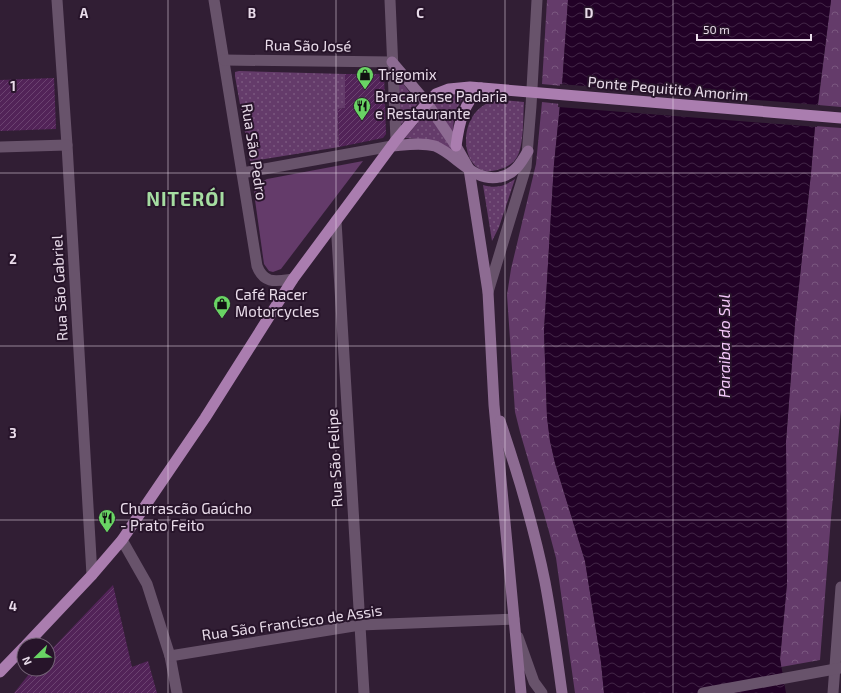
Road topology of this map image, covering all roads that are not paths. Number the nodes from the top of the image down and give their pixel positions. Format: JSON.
{"nodes":[{"id":1,"x":57,"y":0,"type":"edge"},
{"id":2,"x":214,"y":0,"type":"edge"},
{"id":3,"x":390,"y":0,"type":"edge"},
{"id":4,"x":537,"y":0,"type":"edge"},
{"id":5,"x":224,"y":60,"type":"junction"},
{"id":6,"x":392,"y":62,"type":"junction"},
{"id":7,"x":481,"y":88,"type":"junction"},
{"id":8,"x":427,"y":103,"type":"junction"},
{"id":9,"x":829,"y":117,"type":"junction"},
{"id":10,"x":841,"y":118,"type":"edge"},
{"id":11,"x":841,"y":126,"type":"edge"},
{"id":12,"x":394,"y":143,"type":"junction"},
{"id":13,"x":67,"y":145,"type":"junction"},
{"id":14,"x":456,"y":146,"type":"junction"},
{"id":15,"x":0,"y":147,"type":"edge"},
{"id":16,"x":528,"y":150,"type":"junction"},
{"id":17,"x":469,"y":169,"type":"junction"},
{"id":18,"x":242,"y":173,"type":"junction"},
{"id":19,"x":336,"y":221,"type":"junction"},
{"id":20,"x":293,"y":279,"type":"junction"},
{"id":21,"x":488,"y":292,"type":"junction"},
{"id":22,"x":494,"y":404,"type":"junction"},
{"id":23,"x":122,"y":540,"type":"junction"},
{"id":24,"x":92,"y":575,"type":"junction"},
{"id":25,"x":841,"y":587,"type":"edge"},
{"id":26,"x":514,"y":619,"type":"junction"},
{"id":27,"x":360,"y":625,"type":"junction"},
{"id":28,"x":516,"y":632,"type":"junction"},
{"id":29,"x":33,"y":637,"type":"edge"},
{"id":30,"x":16,"y":655,"type":"edge"},
{"id":31,"x":170,"y":656,"type":"junction"},
{"id":32,"x":841,"y":668,"type":"edge"},
{"id":33,"x":0,"y":672,"type":"edge"},
{"id":34,"x":177,"y":693,"type":"edge"},
{"id":35,"x":364,"y":693,"type":"edge"},
{"id":36,"x":521,"y":693,"type":"edge"},
{"id":37,"x":542,"y":693,"type":"edge"},
{"id":38,"x":562,"y":693,"type":"edge"},
{"id":39,"x":703,"y":693,"type":"edge"},
{"id":40,"x":833,"y":693,"type":"edge"}],
"edges":[{"from":1,"to":13,"type":"street","name":"Rua São Gabriel"},
{"from":2,"to":5,"type":"street","name":"Rua São Pedro"},
{"from":3,"to":6,"type":"street"},
{"from":4,"to":16,"type":"street"},
{"from":5,"to":6,"type":"street","name":"Rua São José"},
{"from":5,"to":18,"type":"street","name":"Rua São Pedro"},
{"from":6,"to":8,"type":"main road"},
{"from":6,"to":12,"type":"street"},
{"from":7,"to":8,"type":"main road","name":"Ponte Pequitito Amorim"},
{"from":7,"to":9,"type":"main road","name":"Ponte Pequitito Amorim"},
{"from":7,"to":14,"type":"main road"},
{"from":8,"to":12,"type":"main road","name":"Ponte Pequitito Amorim"},
{"from":8,"to":14,"type":"main road"},
{"from":9,"to":10,"type":"main road","name":"Ponte Pequitito Amorim"},
{"from":9,"to":11,"type":"main road"},
{"from":12,"to":17,"type":"main road"},
{"from":12,"to":18,"type":"street"},
{"from":12,"to":19,"type":"main road","name":"Ponte Pequitito Amorim"},
{"from":13,"to":15,"type":"street"},
{"from":13,"to":24,"type":"street","name":"Rua São Gabriel"},
{"from":14,"to":17,"type":"main road"},
{"from":16,"to":17,"type":"main road"},
{"from":16,"to":21,"type":"street"},
{"from":17,"to":21,"type":"main road"},
{"from":18,"to":20,"type":"street","name":"Rua São Pedro"},
{"from":19,"to":20,"type":"main road","name":"Ponte Pequitito Amorim"},
{"from":19,"to":27,"type":"street","name":"Rua São Felipe"},
{"from":20,"to":23,"type":"main road","name":"Ponte Pequitito Amorim"},
{"from":21,"to":22,"type":"main road"},
{"from":22,"to":26,"type":"main road"},
{"from":22,"to":38,"type":"main road"},
{"from":23,"to":24,"type":"main road","name":"Ponte Pequitito Amorim"},
{"from":23,"to":31,"type":"street"},
{"from":24,"to":29,"type":"main road","name":"Ponte Pequitito Amorim"},
{"from":25,"to":40,"type":"street"},
{"from":26,"to":27,"type":"street","name":"Rua São Francisco de Assis"},
{"from":26,"to":28,"type":"main road"},
{"from":27,"to":31,"type":"street","name":"Rua São Francisco de Assis"},
{"from":27,"to":35,"type":"street","name":"Rua São Felipe"},
{"from":28,"to":36,"type":"main road"},
{"from":28,"to":37,"type":"street"},
{"from":30,"to":33,"type":"main road","name":"Ponte Pequitito Amorim"},
{"from":31,"to":34,"type":"street"},
{"from":32,"to":39,"type":"street"}]}
